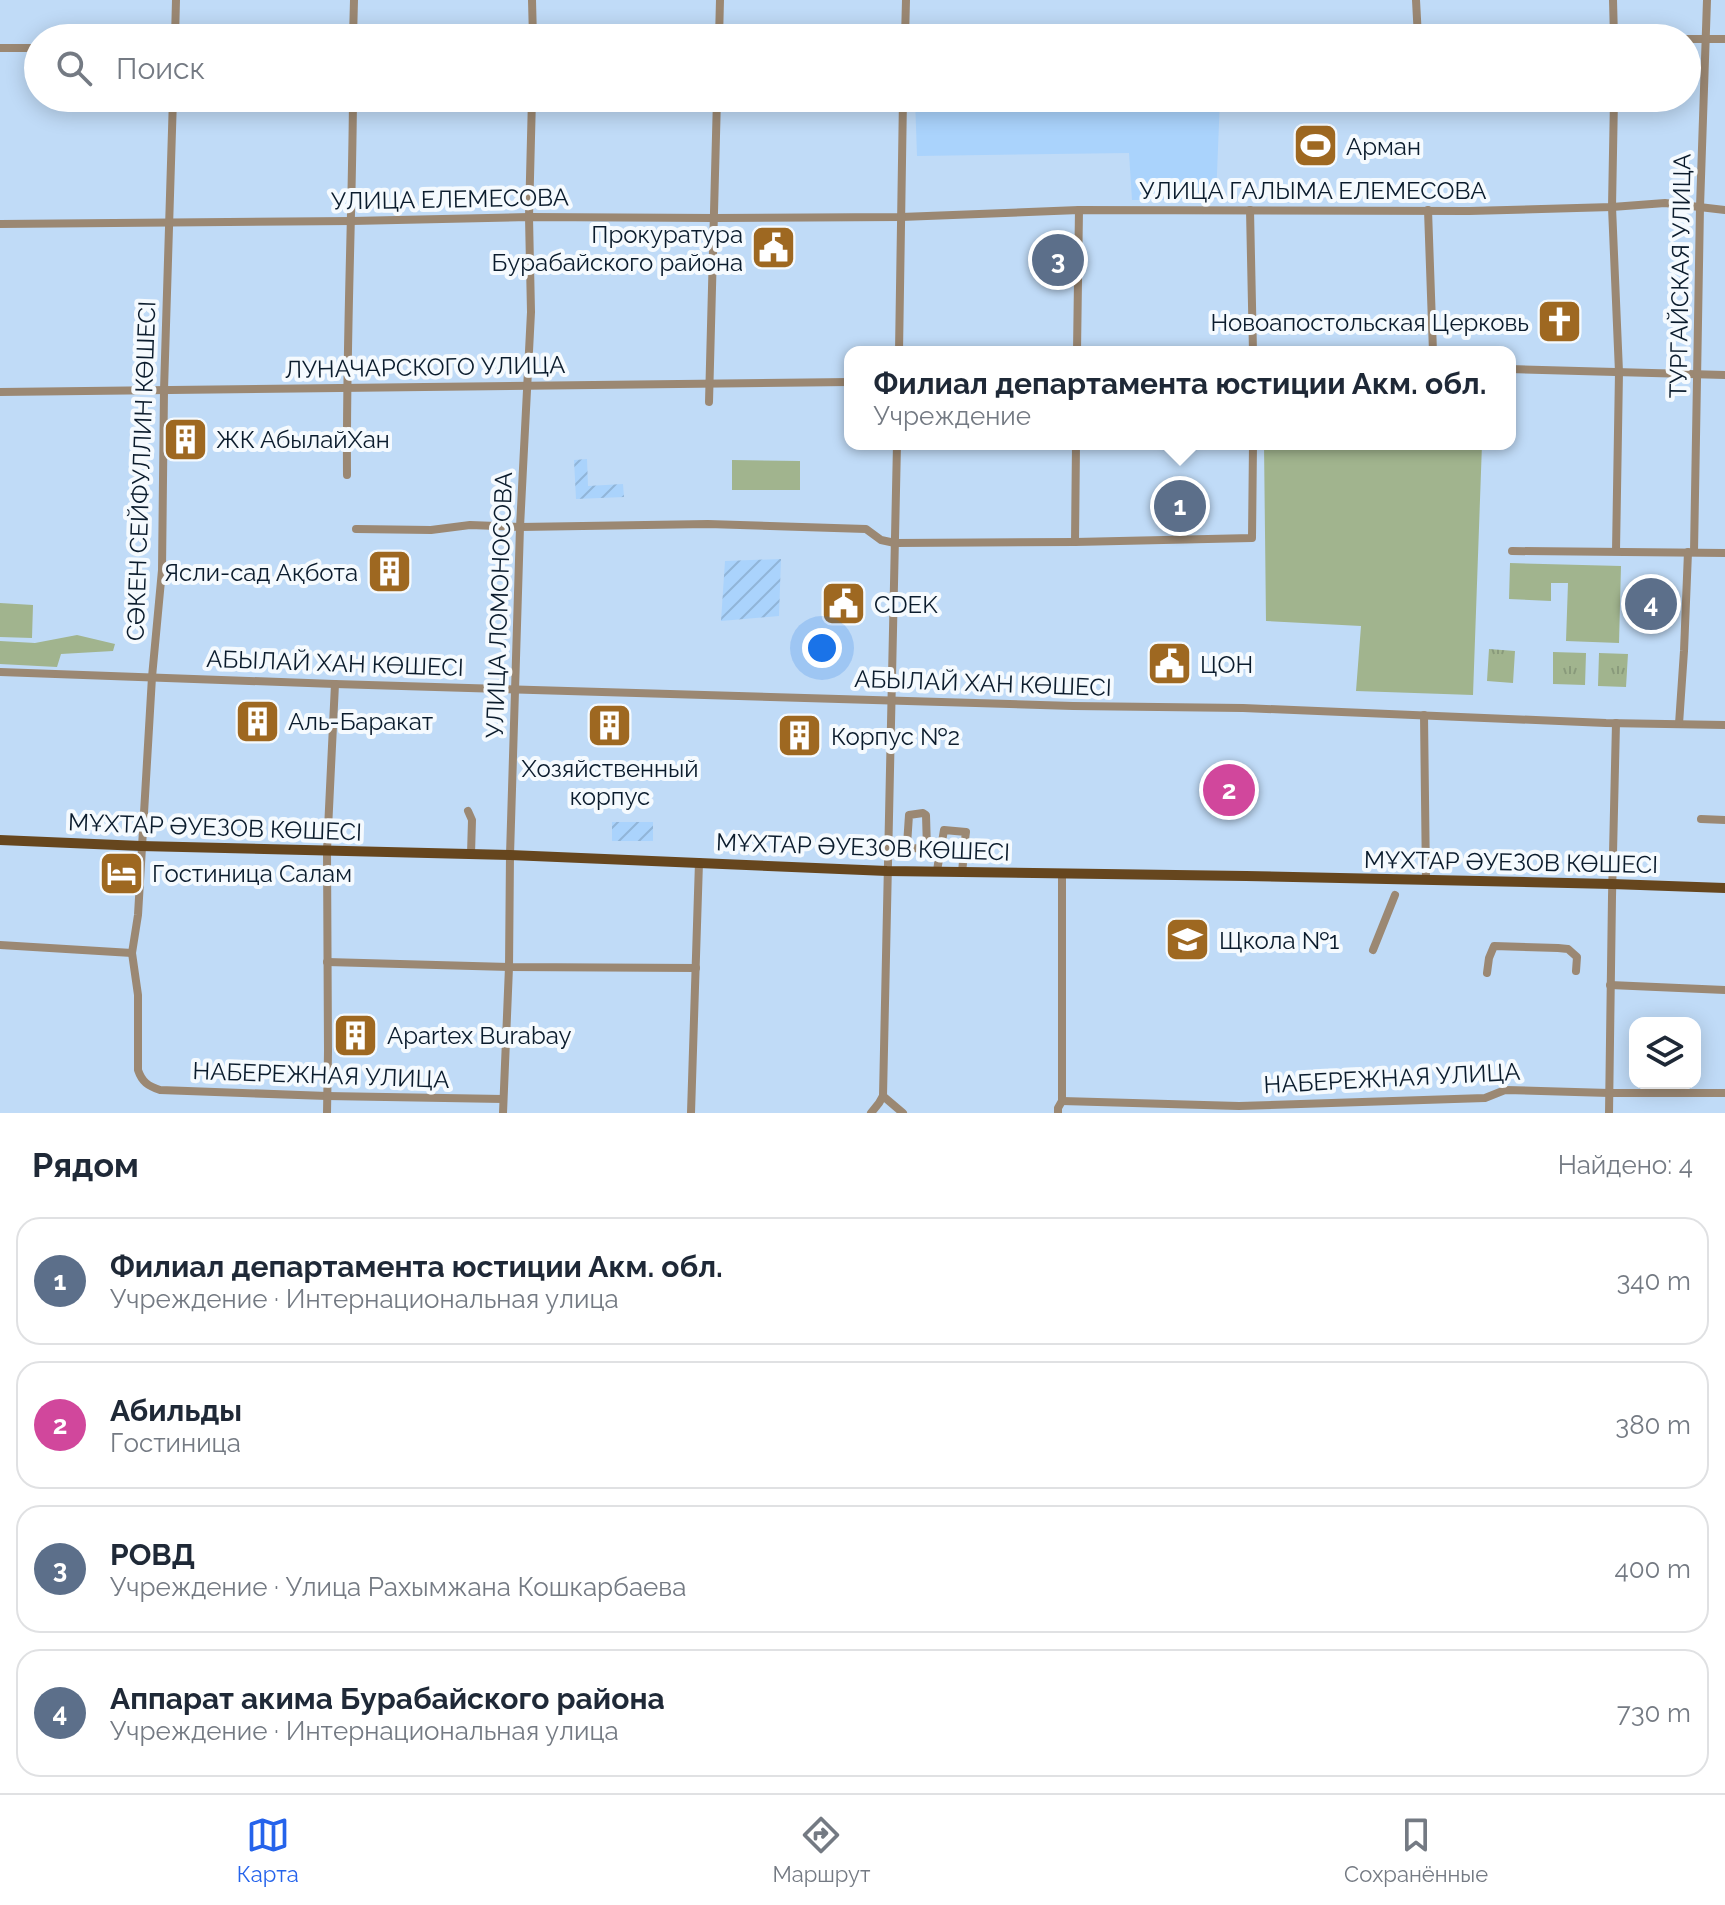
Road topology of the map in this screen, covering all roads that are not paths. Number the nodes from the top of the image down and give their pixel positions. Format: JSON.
{"nodes":[{"id":1,"x":176,"y":0,"type":"edge"},
{"id":2,"x":354,"y":0,"type":"edge"},
{"id":3,"x":532,"y":0,"type":"edge"},
{"id":4,"x":720,"y":0,"type":"edge"},
{"id":5,"x":906,"y":0,"type":"edge"},
{"id":6,"x":1416,"y":0,"type":"edge"},
{"id":7,"x":1613,"y":0,"type":"edge"},
{"id":8,"x":1707,"y":0,"type":"edge"},
{"id":9,"x":175,"y":24,"type":"edge"},
{"id":10,"x":353,"y":24,"type":"edge"},
{"id":11,"x":533,"y":24,"type":"edge"},
{"id":12,"x":719,"y":24,"type":"edge"},
{"id":13,"x":905,"y":24,"type":"edge"},
{"id":14,"x":1417,"y":24,"type":"edge"},
{"id":15,"x":1614,"y":24,"type":"edge"},
{"id":16,"x":1701,"y":38,"type":"edge"},
{"id":17,"x":1706,"y":38,"type":"junction"},
{"id":18,"x":1725,"y":39,"type":"edge"},
{"id":19,"x":0,"y":48,"type":"edge"},
{"id":20,"x":24,"y":48,"type":"edge"},
{"id":21,"x":173,"y":112,"type":"edge"},
{"id":22,"x":353,"y":112,"type":"edge"},
{"id":23,"x":532,"y":112,"type":"edge"},
{"id":24,"x":717,"y":112,"type":"edge"},
{"id":25,"x":903,"y":112,"type":"edge"},
{"id":26,"x":1614,"y":112,"type":"edge"},
{"id":27,"x":1612,"y":207,"type":"junction"},
{"id":28,"x":1700,"y":207,"type":"junction"},
{"id":29,"x":1079,"y":210,"type":"junction"},
{"id":30,"x":1250,"y":210,"type":"junction"},
{"id":31,"x":1428,"y":210,"type":"junction"},
{"id":32,"x":1725,"y":210,"type":"edge"},
{"id":33,"x":529,"y":217,"type":"junction"},
{"id":34,"x":901,"y":217,"type":"junction"},
{"id":35,"x":714,"y":218,"type":"junction"},
{"id":36,"x":352,"y":221,"type":"junction"},
{"id":37,"x":170,"y":222,"type":"junction"},
{"id":38,"x":0,"y":224,"type":"edge"},
{"id":39,"x":899,"y":346,"type":"edge"},
{"id":40,"x":1077,"y":346,"type":"edge"},
{"id":41,"x":1253,"y":346,"type":"edge"},
{"id":42,"x":1433,"y":346,"type":"edge"},
{"id":43,"x":1516,"y":369,"type":"edge"},
{"id":44,"x":1619,"y":372,"type":"junction"},
{"id":45,"x":1698,"y":375,"type":"junction"},
{"id":46,"x":1725,"y":375,"type":"edge"},
{"id":47,"x":844,"y":382,"type":"edge"},
{"id":48,"x":709,"y":383,"type":"junction"},
{"id":49,"x":527,"y":387,"type":"junction"},
{"id":50,"x":346,"y":388,"type":"junction"},
{"id":51,"x":164,"y":390,"type":"junction"},
{"id":52,"x":0,"y":392,"type":"edge"},
{"id":53,"x":709,"y":402,"type":"dead end"},
{"id":54,"x":897,"y":450,"type":"edge"},
{"id":55,"x":1076,"y":450,"type":"edge"},
{"id":56,"x":1253,"y":450,"type":"edge"},
{"id":57,"x":347,"y":475,"type":"dead end"},
{"id":58,"x":520,"y":527,"type":"junction"},
{"id":59,"x":356,"y":529,"type":"dead end"},
{"id":60,"x":1075,"y":542,"type":"junction"},
{"id":61,"x":895,"y":543,"type":"junction"},
{"id":62,"x":1512,"y":551,"type":"dead end"},
{"id":63,"x":1616,"y":551,"type":"junction"},
{"id":64,"x":1691,"y":552,"type":"junction"},
{"id":65,"x":1725,"y":553,"type":"edge"},
{"id":66,"x":0,"y":672,"type":"edge"},
{"id":67,"x":152,"y":677,"type":"junction"},
{"id":68,"x":335,"y":684,"type":"junction"},
{"id":69,"x":516,"y":690,"type":"junction"},
{"id":70,"x":891,"y":701,"type":"junction"},
{"id":71,"x":1424,"y":715,"type":"junction"},
{"id":72,"x":1616,"y":723,"type":"junction"},
{"id":73,"x":1679,"y":724,"type":"junction"},
{"id":74,"x":1725,"y":725,"type":"edge"},
{"id":75,"x":468,"y":811,"type":"dead end"},
{"id":76,"x":1701,"y":819,"type":"dead end"},
{"id":77,"x":1725,"y":820,"type":"edge"},
{"id":78,"x":0,"y":840,"type":"edge"},
{"id":79,"x":141,"y":846,"type":"junction"},
{"id":80,"x":927,"y":849,"type":"junction"},
{"id":81,"x":327,"y":850,"type":"junction"},
{"id":82,"x":940,"y":850,"type":"junction"},
{"id":83,"x":964,"y":850,"type":"junction"},
{"id":84,"x":471,"y":854,"type":"junction"},
{"id":85,"x":510,"y":855,"type":"junction"},
{"id":86,"x":699,"y":862,"type":"junction"},
{"id":87,"x":887,"y":871,"type":"junction"},
{"id":88,"x":937,"y":871,"type":"junction"},
{"id":89,"x":962,"y":872,"type":"junction"},
{"id":90,"x":1062,"y":873,"type":"junction"},
{"id":91,"x":1426,"y":880,"type":"junction"},
{"id":92,"x":1612,"y":884,"type":"junction"},
{"id":93,"x":1725,"y":888,"type":"edge"},
{"id":94,"x":1395,"y":895,"type":"dead end"},
{"id":95,"x":0,"y":945,"type":"edge"},
{"id":96,"x":1373,"y":950,"type":"dead end"},
{"id":97,"x":132,"y":953,"type":"junction"},
{"id":98,"x":327,"y":962,"type":"junction"},
{"id":99,"x":509,"y":967,"type":"junction"},
{"id":100,"x":696,"y":968,"type":"junction"},
{"id":101,"x":1576,"y":971,"type":"dead end"},
{"id":102,"x":1487,"y":973,"type":"dead end"},
{"id":103,"x":1610,"y":985,"type":"junction"},
{"id":104,"x":1725,"y":990,"type":"edge"},
{"id":105,"x":140,"y":1078,"type":"joint"},
{"id":106,"x":1609,"y":1093,"type":"junction"},
{"id":107,"x":1725,"y":1093,"type":"edge"},
{"id":108,"x":327,"y":1096,"type":"junction"},
{"id":109,"x":883,"y":1096,"type":"junction"},
{"id":110,"x":503,"y":1099,"type":"junction"},
{"id":111,"x":1062,"y":1101,"type":"junction"},
{"id":112,"x":327,"y":1111,"type":"edge"},
{"id":113,"x":503,"y":1113,"type":"edge"},
{"id":114,"x":691,"y":1113,"type":"edge"},
{"id":115,"x":871,"y":1113,"type":"edge"},
{"id":116,"x":903,"y":1113,"type":"edge"},
{"id":117,"x":1058,"y":1113,"type":"edge"},
{"id":118,"x":1609,"y":1113,"type":"edge"}],
"edges":[{"from":1,"to":9,"type":"street"},
{"from":2,"to":10,"type":"street"},
{"from":3,"to":11,"type":"street"},
{"from":4,"to":12,"type":"street"},
{"from":5,"to":13,"type":"street"},
{"from":6,"to":14,"type":"street"},
{"from":7,"to":15,"type":"street"},
{"from":8,"to":17,"type":"street","name":"ТУРГАЙСКАЯ УЛИЦА"},
{"from":16,"to":17,"type":"street"},
{"from":17,"to":18,"type":"street"},
{"from":17,"to":28,"type":"street","name":"ТУРГАЙСКАЯ УЛИЦА"},
{"from":19,"to":20,"type":"street"},
{"from":21,"to":37,"type":"street","name":"СӘКЕН СЕЙФУЛЛИН КӨШЕСІ"},
{"from":22,"to":36,"type":"street"},
{"from":23,"to":33,"type":"street","name":"УЛИЦА ЛОМОНОСОВА"},
{"from":24,"to":35,"type":"street"},
{"from":25,"to":34,"type":"street"},
{"from":26,"to":27,"type":"street"},
{"from":27,"to":28,"type":"street","name":"УЛИЦА ГАЛЫМА ЕЛЕМЕСОВА"},
{"from":27,"to":31,"type":"street","name":"УЛИЦА ГАЛЫМА ЕЛЕМЕСОВА"},
{"from":27,"to":44,"type":"street"},
{"from":28,"to":32,"type":"street","name":"УЛИЦА ГАЛЫМА ЕЛЕМЕСОВА"},
{"from":28,"to":45,"type":"street","name":"ТУРГАЙСКАЯ УЛИЦА"},
{"from":29,"to":30,"type":"street","name":"УЛИЦА ГАЛЫМА ЕЛЕМЕСОВА"},
{"from":29,"to":34,"type":"street","name":"УЛИЦА ГАЛЫМА ЕЛЕМЕСОВА"},
{"from":29,"to":40,"type":"street"},
{"from":30,"to":31,"type":"street","name":"УЛИЦА ГАЛЫМА ЕЛЕМЕСОВА"},
{"from":30,"to":41,"type":"street"},
{"from":31,"to":42,"type":"street"},
{"from":33,"to":35,"type":"street","name":"УЛИЦА ЕЛЕМЕСОВА"},
{"from":33,"to":36,"type":"street","name":"УЛИЦА ЕЛЕМЕСОВА"},
{"from":33,"to":49,"type":"street","name":"УЛИЦА ЛОМОНОСОВА"},
{"from":34,"to":35,"type":"street","name":"УЛИЦА ЕЛЕМЕСОВА"},
{"from":34,"to":39,"type":"street"},
{"from":35,"to":48,"type":"street"},
{"from":36,"to":37,"type":"street","name":"УЛИЦА ЕЛЕМЕСОВА"},
{"from":36,"to":50,"type":"street"},
{"from":37,"to":38,"type":"street","name":"УЛИЦА ЕЛЕМЕСОВА"},
{"from":37,"to":51,"type":"street","name":"СӘКЕН СЕЙФУЛЛИН КӨШЕСІ"},
{"from":43,"to":44,"type":"street"},
{"from":44,"to":45,"type":"street"},
{"from":44,"to":63,"type":"street"},
{"from":45,"to":46,"type":"street"},
{"from":45,"to":64,"type":"street","name":"ТУРГАЙСКАЯ УЛИЦА"},
{"from":47,"to":48,"type":"street","name":"ЛУНАЧАРСКОГО УЛИЦА"},
{"from":48,"to":49,"type":"street","name":"ЛУНАЧАРСКОГО УЛИЦА"},
{"from":48,"to":53,"type":"street"},
{"from":49,"to":50,"type":"street","name":"ЛУНАЧАРСКОГО УЛИЦА"},
{"from":49,"to":58,"type":"street","name":"УЛИЦА ЛОМОНОСОВА"},
{"from":50,"to":51,"type":"street","name":"ЛУНАЧАРСКОГО УЛИЦА"},
{"from":50,"to":57,"type":"street"},
{"from":51,"to":52,"type":"street","name":"ЛУНАЧАРСКОГО УЛИЦА"},
{"from":51,"to":67,"type":"street","name":"СӘКЕН СЕЙФУЛЛИН КӨШЕСІ"},
{"from":54,"to":61,"type":"street"},
{"from":55,"to":60,"type":"street"},
{"from":56,"to":60,"type":"street"},
{"from":58,"to":59,"type":"street"},
{"from":58,"to":61,"type":"street"},
{"from":58,"to":69,"type":"street","name":"УЛИЦА ЛОМОНОСОВА"},
{"from":60,"to":61,"type":"street"},
{"from":61,"to":70,"type":"street"},
{"from":62,"to":63,"type":"street"},
{"from":63,"to":64,"type":"street"},
{"from":64,"to":65,"type":"street"},
{"from":64,"to":73,"type":"street","name":"ТУРГАЙСКАЯ УЛИЦА"},
{"from":66,"to":67,"type":"street","name":"АБЫЛАЙ ХАН КӨШЕСІ"},
{"from":67,"to":68,"type":"street","name":"АБЫЛАЙ ХАН КӨШЕСІ"},
{"from":67,"to":79,"type":"street","name":"СӘКЕН СЕЙФУЛЛИН КӨШЕСІ"},
{"from":68,"to":69,"type":"street","name":"АБЫЛАЙ ХАН КӨШЕСІ"},
{"from":68,"to":81,"type":"street"},
{"from":69,"to":70,"type":"street","name":"АБЫЛАЙ ХАН КӨШЕСІ"},
{"from":69,"to":85,"type":"street","name":"УЛИЦА ЛОМОНОСОВА"},
{"from":70,"to":71,"type":"street","name":"АБЫЛАЙ ХАН КӨШЕСІ"},
{"from":70,"to":87,"type":"street"},
{"from":71,"to":72,"type":"street","name":"АБЫЛАЙ ХАН КӨШЕСІ"},
{"from":71,"to":91,"type":"street"},
{"from":72,"to":73,"type":"street","name":"АБЫЛАЙ ХАН КӨШЕСІ"},
{"from":72,"to":92,"type":"street"},
{"from":73,"to":74,"type":"street","name":"АБЫЛАЙ ХАН КӨШЕСІ"},
{"from":75,"to":84,"type":"street"},
{"from":76,"to":77,"type":"street"},
{"from":78,"to":79,"type":"main road","name":"МҰХТАР ӘУЕЗОВ КӨШЕСІ"},
{"from":79,"to":81,"type":"main road","name":"МҰХТАР ӘУЕЗОВ КӨШЕСІ"},
{"from":79,"to":97,"type":"street","name":"СӘКЕН СЕЙФУЛЛИН КӨШЕСІ"},
{"from":80,"to":80,"type":"street"},
{"from":80,"to":82,"type":"street"},
{"from":81,"to":84,"type":"main road","name":"МҰХТАР ӘУЕЗОВ КӨШЕСІ"},
{"from":81,"to":98,"type":"street"},
{"from":82,"to":83,"type":"street"},
{"from":82,"to":83,"type":"street"},
{"from":82,"to":88,"type":"street"},
{"from":83,"to":89,"type":"street"},
{"from":84,"to":85,"type":"main road","name":"МҰХТАР ӘУЕЗОВ КӨШЕСІ"},
{"from":85,"to":86,"type":"main road","name":"МҰХТАР ӘУЕЗОВ КӨШЕСІ"},
{"from":85,"to":99,"type":"street","name":"УЛИЦА ЛОМОНОСОВА"},
{"from":86,"to":87,"type":"main road","name":"МҰХТАР ӘУЕЗОВ КӨШЕСІ"},
{"from":86,"to":100,"type":"street"},
{"from":87,"to":88,"type":"main road","name":"МҰХТАР ӘУЕЗОВ КӨШЕСІ"},
{"from":87,"to":109,"type":"street"},
{"from":88,"to":89,"type":"main road","name":"МҰХТАР ӘУЕЗОВ КӨШЕСІ"},
{"from":89,"to":90,"type":"main road","name":"МҰХТАР ӘУЕЗОВ КӨШЕСІ"},
{"from":90,"to":91,"type":"main road","name":"МҰХТАР ӘУЕЗОВ КӨШЕСІ"},
{"from":90,"to":111,"type":"street"},
{"from":91,"to":92,"type":"main road","name":"МҰХТАР ӘУЕЗОВ КӨШЕСІ"},
{"from":92,"to":93,"type":"main road","name":"МҰХТАР ӘУЕЗОВ КӨШЕСІ"},
{"from":92,"to":103,"type":"street"},
{"from":94,"to":96,"type":"street"},
{"from":95,"to":97,"type":"street"},
{"from":97,"to":105,"type":"street","name":"СӘКЕН СЕЙФУЛЛИН КӨШЕСІ"},
{"from":98,"to":99,"type":"street"},
{"from":98,"to":108,"type":"street"},
{"from":99,"to":100,"type":"street"},
{"from":99,"to":110,"type":"street","name":"УЛИЦА ЛОМОНОСОВА"},
{"from":100,"to":114,"type":"street"},
{"from":101,"to":102,"type":"street"},
{"from":103,"to":104,"type":"street"},
{"from":103,"to":106,"type":"street"},
{"from":105,"to":108,"type":"street","name":"НАБЕРЕЖНАЯ УЛИЦА"},
{"from":106,"to":107,"type":"street","name":"НАБЕРЕЖНАЯ УЛИЦА"},
{"from":106,"to":111,"type":"street","name":"НАБЕРЕЖНАЯ УЛИЦА"},
{"from":106,"to":118,"type":"street"},
{"from":108,"to":110,"type":"street","name":"НАБЕРЕЖНАЯ УЛИЦА"},
{"from":108,"to":112,"type":"street"},
{"from":109,"to":115,"type":"street"},
{"from":109,"to":116,"type":"street"},
{"from":110,"to":113,"type":"street","name":"УЛИЦА ЛОМОНОСОВА"},
{"from":111,"to":117,"type":"street"}]}
